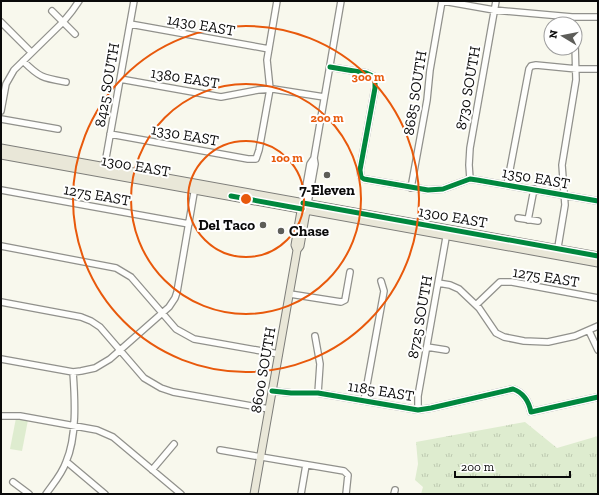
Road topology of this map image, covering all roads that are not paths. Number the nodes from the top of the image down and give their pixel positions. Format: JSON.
{"nodes":[{"id":1,"x":79,"y":1,"type":"edge"},
{"id":2,"x":134,"y":1,"type":"edge"},
{"id":3,"x":278,"y":1,"type":"edge"},
{"id":4,"x":341,"y":1,"type":"edge"},
{"id":5,"x":443,"y":1,"type":"edge"},
{"id":6,"x":496,"y":1,"type":"edge"},
{"id":7,"x":494,"y":10,"type":"junction"},
{"id":8,"x":52,"y":11,"type":"dead end"},
{"id":9,"x":552,"y":16,"type":"edge"},
{"id":10,"x":598,"y":17,"type":"edge"},
{"id":11,"x":583,"y":18,"type":"edge"},
{"id":12,"x":1,"y":22,"type":"edge"},
{"id":13,"x":63,"y":22,"type":"junction"},
{"id":14,"x":130,"y":24,"type":"junction"},
{"id":15,"x":75,"y":34,"type":"dead end"},
{"id":16,"x":269,"y":49,"type":"junction"},
{"id":17,"x":31,"y":52,"type":"junction"},
{"id":18,"x":576,"y":56,"type":"edge"},
{"id":19,"x":23,"y":61,"type":"junction"},
{"id":20,"x":330,"y":67,"type":"junction"},
{"id":21,"x":577,"y":69,"type":"junction"},
{"id":22,"x":598,"y":69,"type":"edge"},
{"id":23,"x":120,"y":79,"type":"junction"},
{"id":24,"x":66,"y":82,"type":"dead end"},
{"id":25,"x":270,"y":89,"type":"junction"},
{"id":26,"x":324,"y":97,"type":"junction"},
{"id":27,"x":1,"y":111,"type":"edge"},
{"id":28,"x":1,"y":118,"type":"edge"},
{"id":29,"x":58,"y":129,"type":"dead end"},
{"id":30,"x":110,"y":134,"type":"junction"},
{"id":31,"x":1,"y":148,"type":"edge"},
{"id":32,"x":1,"y":155,"type":"edge"},
{"id":33,"x":104,"y":170,"type":"junction"},
{"id":34,"x":470,"y":179,"type":"junction"},
{"id":35,"x":507,"y":185,"type":"junction"},
{"id":36,"x":195,"y":187,"type":"junction"},
{"id":37,"x":411,"y":188,"type":"junction"},
{"id":38,"x":534,"y":189,"type":"junction"},
{"id":39,"x":1,"y":190,"type":"edge"},
{"id":40,"x":564,"y":195,"type":"junction"},
{"id":41,"x":598,"y":201,"type":"edge"},
{"id":42,"x":305,"y":206,"type":"junction"},
{"id":43,"x":518,"y":218,"type":"dead end"},
{"id":44,"x":528,"y":220,"type":"junction"},
{"id":45,"x":538,"y":221,"type":"dead end"},
{"id":46,"x":189,"y":224,"type":"junction"},
{"id":47,"x":447,"y":232,"type":"junction"},
{"id":48,"x":1,"y":246,"type":"edge"},
{"id":49,"x":558,"y":252,"type":"junction"},
{"id":50,"x":598,"y":256,"type":"edge"},
{"id":51,"x":598,"y":263,"type":"edge"},
{"id":52,"x":350,"y":272,"type":"dead end"},
{"id":53,"x":381,"y":281,"type":"dead end"},
{"id":54,"x":438,"y":283,"type":"junction"},
{"id":55,"x":290,"y":294,"type":"junction"},
{"id":56,"x":598,"y":298,"type":"edge"},
{"id":57,"x":1,"y":302,"type":"edge"},
{"id":58,"x":476,"y":305,"type":"junction"},
{"id":59,"x":163,"y":314,"type":"junction"},
{"id":60,"x":598,"y":326,"type":"edge"},
{"id":61,"x":589,"y":331,"type":"junction"},
{"id":62,"x":315,"y":336,"type":"dead end"},
{"id":63,"x":427,"y":347,"type":"junction"},
{"id":64,"x":120,"y":350,"type":"junction"},
{"id":65,"x":446,"y":350,"type":"dead end"},
{"id":66,"x":598,"y":350,"type":"edge"},
{"id":67,"x":279,"y":354,"type":"junction"},
{"id":68,"x":1,"y":359,"type":"edge"},
{"id":69,"x":73,"y":372,"type":"junction"},
{"id":70,"x":272,"y":391,"type":"junction"},
{"id":71,"x":318,"y":393,"type":"junction"},
{"id":72,"x":598,"y":397,"type":"edge"},
{"id":73,"x":364,"y":401,"type":"junction"},
{"id":74,"x":269,"y":409,"type":"junction"},
{"id":75,"x":418,"y":410,"type":"junction"},
{"id":76,"x":1,"y":416,"type":"edge"},
{"id":77,"x":73,"y":426,"type":"junction"},
{"id":78,"x":174,"y":444,"type":"dead end"},
{"id":79,"x":220,"y":450,"type":"dead end"},
{"id":80,"x":260,"y":457,"type":"junction"},
{"id":81,"x":66,"y":462,"type":"junction"},
{"id":82,"x":306,"y":465,"type":"junction"},
{"id":83,"x":152,"y":470,"type":"junction"},
{"id":84,"x":13,"y":482,"type":"dead end"},
{"id":85,"x":29,"y":494,"type":"edge"},
{"id":86,"x":46,"y":494,"type":"edge"},
{"id":87,"x":105,"y":494,"type":"edge"},
{"id":88,"x":181,"y":494,"type":"edge"},
{"id":89,"x":254,"y":494,"type":"edge"},
{"id":90,"x":301,"y":494,"type":"edge"},
{"id":91,"x":346,"y":494,"type":"edge"}],
"edges":[{"from":1,"to":13,"type":"street"},
{"from":2,"to":14,"type":"street","name":"8425 SOUTH"},
{"from":3,"to":16,"type":"street"},
{"from":4,"to":20,"type":"street","name":"8600 SOUTH"},
{"from":5,"to":7,"type":"street"},
{"from":5,"to":37,"type":"street","name":"8685 SOUTH"},
{"from":6,"to":7,"type":"street","name":"8730 SOUTH"},
{"from":7,"to":9,"type":"street"},
{"from":7,"to":34,"type":"street","name":"8730 SOUTH"},
{"from":8,"to":13,"type":"street"},
{"from":10,"to":11,"type":"street"},
{"from":12,"to":17,"type":"street"},
{"from":13,"to":15,"type":"street"},
{"from":13,"to":17,"type":"street"},
{"from":14,"to":16,"type":"street","name":"1430 EAST"},
{"from":14,"to":23,"type":"street","name":"8425 SOUTH"},
{"from":16,"to":25,"type":"street"},
{"from":17,"to":19,"type":"street"},
{"from":18,"to":21,"type":"street"},
{"from":19,"to":24,"type":"street"},
{"from":19,"to":27,"type":"street"},
{"from":20,"to":26,"type":"street","name":"8600 SOUTH"},
{"from":20,"to":37,"type":"street"},
{"from":21,"to":22,"type":"street"},
{"from":21,"to":35,"type":"street"},
{"from":21,"to":40,"type":"street"},
{"from":23,"to":25,"type":"street","name":"1380 EAST"},
{"from":23,"to":30,"type":"street","name":"8425 SOUTH"},
{"from":25,"to":26,"type":"street","name":"1380 EAST"},
{"from":25,"to":30,"type":"street","name":"1330 EAST"},
{"from":26,"to":42,"type":"street","name":"8600 SOUTH"},
{"from":28,"to":29,"type":"street"},
{"from":30,"to":33,"type":"street","name":"8425 SOUTH"},
{"from":31,"to":33,"type":"main road","name":"1300 EAST"},
{"from":32,"to":33,"type":"main road","name":"1300 EAST"},
{"from":33,"to":36,"type":"main road","name":"1300 EAST"},
{"from":34,"to":35,"type":"street","name":"1350 EAST"},
{"from":34,"to":37,"type":"street"},
{"from":35,"to":38,"type":"street","name":"1350 EAST"},
{"from":36,"to":42,"type":"main road","name":"1300 EAST"},
{"from":36,"to":46,"type":"street"},
{"from":38,"to":40,"type":"street","name":"1350 EAST"},
{"from":38,"to":44,"type":"street"},
{"from":39,"to":46,"type":"street","name":"1275 EAST"},
{"from":40,"to":41,"type":"street","name":"1350 EAST"},
{"from":40,"to":49,"type":"street"},
{"from":42,"to":47,"type":"main road","name":"1300 EAST"},
{"from":42,"to":55,"type":"main road","name":"8600 SOUTH"},
{"from":43,"to":44,"type":"street"},
{"from":44,"to":45,"type":"street"},
{"from":46,"to":59,"type":"street"},
{"from":47,"to":49,"type":"main road","name":"1300 EAST"},
{"from":47,"to":54,"type":"street","name":"8725 SOUTH"},
{"from":48,"to":59,"type":"street"},
{"from":49,"to":50,"type":"main road","name":"1300 EAST"},
{"from":49,"to":51,"type":"main road","name":"1300 EAST"},
{"from":52,"to":55,"type":"street"},
{"from":53,"to":73,"type":"street"},
{"from":54,"to":58,"type":"street"},
{"from":54,"to":63,"type":"street","name":"8725 SOUTH"},
{"from":55,"to":67,"type":"main road","name":"8600 SOUTH"},
{"from":56,"to":58,"type":"street","name":"1275 EAST"},
{"from":57,"to":64,"type":"street"},
{"from":58,"to":61,"type":"street"},
{"from":59,"to":64,"type":"street"},
{"from":59,"to":67,"type":"street"},
{"from":60,"to":61,"type":"street"},
{"from":61,"to":66,"type":"street"},
{"from":62,"to":71,"type":"street"},
{"from":63,"to":65,"type":"street"},
{"from":63,"to":75,"type":"street","name":"8725 SOUTH"},
{"from":64,"to":69,"type":"street"},
{"from":64,"to":74,"type":"street"},
{"from":67,"to":70,"type":"main road","name":"8600 SOUTH"},
{"from":68,"to":69,"type":"street"},
{"from":69,"to":77,"type":"street"},
{"from":70,"to":71,"type":"street","name":"1185 EAST"},
{"from":70,"to":74,"type":"main road","name":"8600 SOUTH"},
{"from":71,"to":73,"type":"street","name":"1185 EAST"},
{"from":72,"to":75,"type":"street","name":"1185 EAST"},
{"from":73,"to":75,"type":"street","name":"1185 EAST"},
{"from":74,"to":80,"type":"main road","name":"8600 SOUTH"},
{"from":76,"to":77,"type":"street"},
{"from":77,"to":81,"type":"street"},
{"from":77,"to":83,"type":"street"},
{"from":78,"to":83,"type":"street"},
{"from":79,"to":80,"type":"street"},
{"from":80,"to":82,"type":"street"},
{"from":80,"to":89,"type":"main road","name":"8600 SOUTH"},
{"from":81,"to":86,"type":"street"},
{"from":81,"to":87,"type":"street"},
{"from":82,"to":90,"type":"street"},
{"from":82,"to":91,"type":"street"},
{"from":83,"to":88,"type":"street"},
{"from":84,"to":85,"type":"street"}]}
